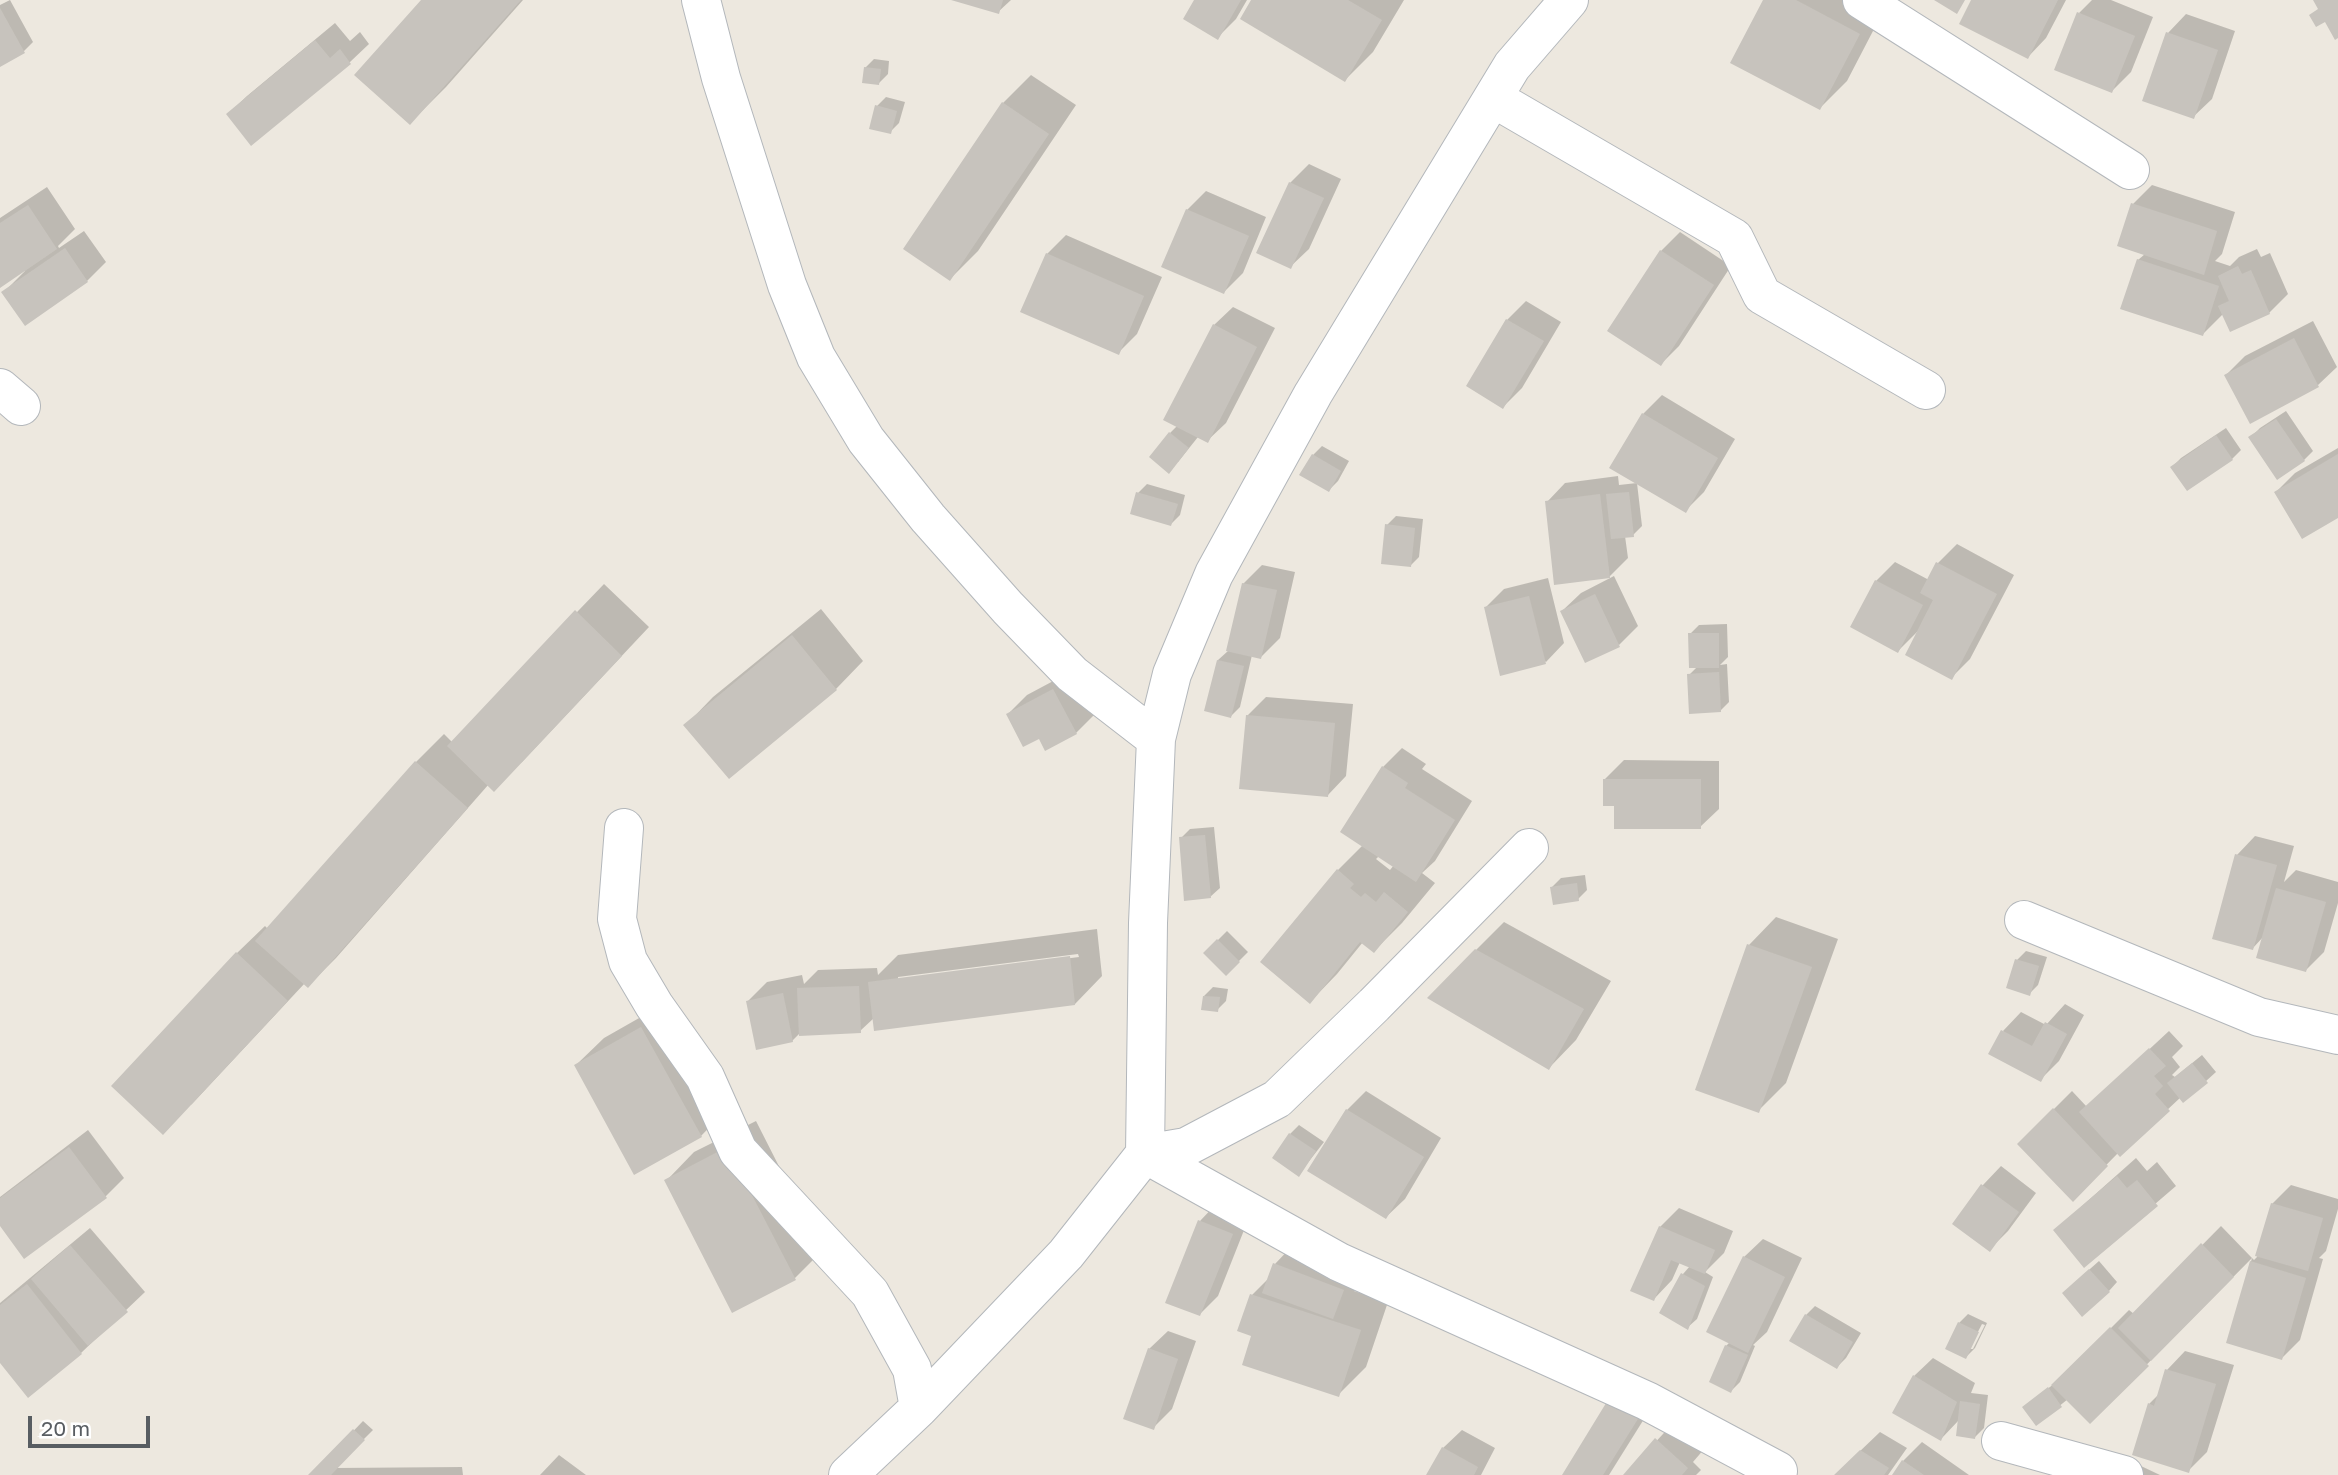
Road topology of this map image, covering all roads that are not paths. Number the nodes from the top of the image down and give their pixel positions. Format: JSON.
{"nodes":[{"id":1,"x":701,"y":0,"type":"edge"},
{"id":2,"x":1569,"y":0,"type":"edge"},
{"id":3,"x":1862,"y":0,"type":"edge"},
{"id":4,"x":1493,"y":98,"type":"junction"},
{"id":5,"x":2130,"y":170,"type":"dead end"},
{"id":6,"x":1926,"y":390,"type":"dead end"},
{"id":7,"x":1156,"y":739,"type":"junction"},
{"id":8,"x":624,"y":828,"type":"dead end"},
{"id":9,"x":1529,"y":848,"type":"dead end"},
{"id":10,"x":2024,"y":920,"type":"dead end"},
{"id":11,"x":2338,"y":1035,"type":"edge"},
{"id":12,"x":1145,"y":1154,"type":"junction"},
{"id":13,"x":919,"y":1408,"type":"junction"},
{"id":14,"x":2001,"y":1441,"type":"dead end"},
{"id":15,"x":1778,"y":1471,"type":"dead end"},
{"id":16,"x":848,"y":1475,"type":"edge"},
{"id":17,"x":2124,"y":1475,"type":"edge"}],
"edges":[{"from":1,"to":7,"type":"street"},
{"from":2,"to":4,"type":"street"},
{"from":3,"to":5,"type":"street"},
{"from":4,"to":6,"type":"street"},
{"from":4,"to":7,"type":"street"},
{"from":7,"to":12,"type":"street"},
{"from":8,"to":13,"type":"street"},
{"from":9,"to":12,"type":"street"},
{"from":10,"to":11,"type":"street"},
{"from":12,"to":13,"type":"street"},
{"from":12,"to":15,"type":"street"},
{"from":13,"to":16,"type":"street"},
{"from":14,"to":17,"type":"street"}]}
